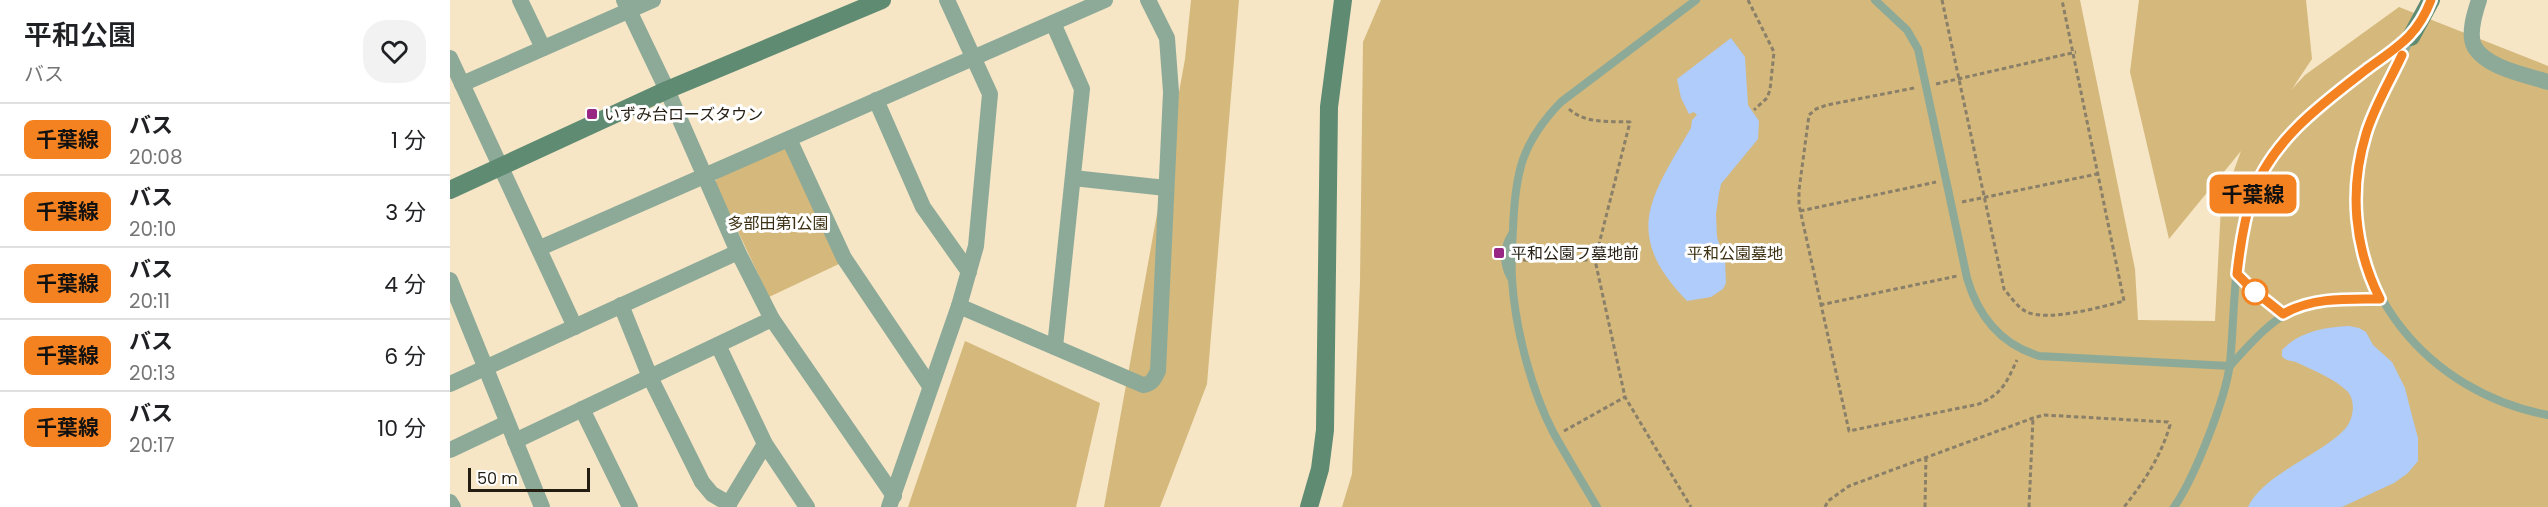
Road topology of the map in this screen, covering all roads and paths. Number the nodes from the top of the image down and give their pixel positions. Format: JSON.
{"nodes":[{"id":1,"x":520,"y":0,"type":"edge"},
{"id":2,"x":653,"y":0,"type":"edge"},
{"id":3,"x":882,"y":0,"type":"edge"},
{"id":4,"x":947,"y":0,"type":"edge"},
{"id":5,"x":1105,"y":0,"type":"edge"},
{"id":6,"x":1148,"y":0,"type":"edge"},
{"id":7,"x":1343,"y":0,"type":"edge"},
{"id":8,"x":1696,"y":0,"type":"edge"},
{"id":9,"x":1748,"y":0,"type":"edge"},
{"id":10,"x":1875,"y":0,"type":"edge"},
{"id":11,"x":1942,"y":0,"type":"edge"},
{"id":12,"x":2062,"y":0,"type":"edge"},
{"id":13,"x":2431,"y":0,"type":"edge"},
{"id":14,"x":2479,"y":0,"type":"edge"},
{"id":15,"x":626,"y":5,"type":"edge"},
{"id":16,"x":1053,"y":23,"type":"junction"},
{"id":17,"x":2411,"y":37,"type":"junction"},
{"id":18,"x":543,"y":48,"type":"junction"},
{"id":19,"x":2076,"y":52,"type":"dead end"},
{"id":20,"x":450,"y":58,"type":"edge"},
{"id":21,"x":973,"y":58,"type":"junction"},
{"id":22,"x":1959,"y":79,"type":"junction"},
{"id":23,"x":2548,"y":82,"type":"edge"},
{"id":24,"x":462,"y":84,"type":"junction"},
{"id":25,"x":1927,"y":86,"type":"junction"},
{"id":26,"x":667,"y":90,"type":"junction"},
{"id":27,"x":876,"y":100,"type":"junction"},
{"id":28,"x":1561,"y":102,"type":"junction"},
{"id":29,"x":1754,"y":110,"type":"dead end"},
{"id":30,"x":789,"y":139,"type":"junction"},
{"id":31,"x":502,"y":166,"type":"junction"},
{"id":32,"x":2098,"y":174,"type":"junction"},
{"id":33,"x":703,"y":177,"type":"junction"},
{"id":34,"x":1073,"y":178,"type":"junction"},
{"id":35,"x":1947,"y":180,"type":"junction"},
{"id":36,"x":1166,"y":188,"type":"junction"},
{"id":37,"x":450,"y":190,"type":"edge"},
{"id":38,"x":1984,"y":197,"type":"junction"},
{"id":39,"x":1952,"y":204,"type":"junction"},
{"id":40,"x":1800,"y":211,"type":"junction"},
{"id":41,"x":1513,"y":234,"type":"junction"},
{"id":42,"x":540,"y":248,"type":"junction"},
{"id":43,"x":738,"y":252,"type":"junction"},
{"id":44,"x":1512,"y":260,"type":"junction"},
{"id":45,"x":1595,"y":260,"type":"junction"},
{"id":46,"x":969,"y":272,"type":"junction"},
{"id":47,"x":1967,"y":274,"type":"junction"},
{"id":48,"x":2237,"y":274,"type":"junction"},
{"id":49,"x":1511,"y":278,"type":"junction"},
{"id":50,"x":451,"y":286,"type":"edge"},
{"id":51,"x":2380,"y":299,"type":"junction"},
{"id":52,"x":621,"y":305,"type":"junction"},
{"id":53,"x":1820,"y":305,"type":"junction"},
{"id":54,"x":959,"y":306,"type":"junction"},
{"id":55,"x":2283,"y":314,"type":"junction"},
{"id":56,"x":772,"y":319,"type":"junction"},
{"id":57,"x":574,"y":327,"type":"junction"},
{"id":58,"x":718,"y":345,"type":"junction"},
{"id":59,"x":1055,"y":347,"type":"junction"},
{"id":60,"x":2022,"y":350,"type":"junction"},
{"id":61,"x":2230,"y":366,"type":"junction"},
{"id":62,"x":484,"y":369,"type":"junction"},
{"id":63,"x":650,"y":377,"type":"junction"},
{"id":64,"x":450,"y":384,"type":"edge"},
{"id":65,"x":930,"y":386,"type":"junction"},
{"id":66,"x":1625,"y":397,"type":"junction"},
{"id":67,"x":582,"y":409,"type":"junction"},
{"id":68,"x":2548,"y":415,"type":"edge"},
{"id":69,"x":2033,"y":418,"type":"junction"},
{"id":70,"x":507,"y":423,"type":"junction"},
{"id":71,"x":1556,"y":435,"type":"junction"},
{"id":72,"x":515,"y":441,"type":"junction"},
{"id":73,"x":765,"y":444,"type":"junction"},
{"id":74,"x":450,"y":450,"type":"edge"},
{"id":75,"x":1926,"y":456,"type":"junction"},
{"id":76,"x":892,"y":501,"type":"edge"},
{"id":77,"x":450,"y":502,"type":"edge"},
{"id":78,"x":728,"y":506,"type":"edge"},
{"id":79,"x":453,"y":507,"type":"edge"},
{"id":80,"x":542,"y":507,"type":"edge"},
{"id":81,"x":630,"y":507,"type":"edge"},
{"id":82,"x":807,"y":507,"type":"edge"},
{"id":83,"x":1309,"y":507,"type":"edge"},
{"id":84,"x":1597,"y":507,"type":"edge"},
{"id":85,"x":1691,"y":507,"type":"edge"},
{"id":86,"x":1824,"y":507,"type":"edge"},
{"id":87,"x":1925,"y":507,"type":"edge"},
{"id":88,"x":2029,"y":507,"type":"edge"},
{"id":89,"x":2124,"y":507,"type":"edge"},
{"id":90,"x":2174,"y":507,"type":"edge"}],
"edges":[{"from":1,"to":18,"type":"street"},
{"from":2,"to":15,"type":"street"},
{"from":3,"to":26,"type":"street"},
{"from":4,"to":21,"type":"street"},
{"from":5,"to":16,"type":"street"},
{"from":6,"to":36,"type":"street"},
{"from":7,"to":83,"type":"street"},
{"from":8,"to":28,"type":"lane"},
{"from":9,"to":29,"type":"path"},
{"from":10,"to":25,"type":"lane"},
{"from":11,"to":22,"type":"path"},
{"from":12,"to":32,"type":"path"},
{"from":13,"to":17,"type":"street"},
{"from":14,"to":23,"type":"street"},
{"from":15,"to":18,"type":"street"},
{"from":15,"to":26,"type":"street"},
{"from":16,"to":21,"type":"street"},
{"from":16,"to":34,"type":"street"},
{"from":17,"to":48,"type":"lane"},
{"from":17,"to":51,"type":"lane"},
{"from":18,"to":24,"type":"street"},
{"from":19,"to":22,"type":"path"},
{"from":20,"to":24,"type":"street"},
{"from":21,"to":27,"type":"street"},
{"from":21,"to":46,"type":"street"},
{"from":22,"to":25,"type":"path"},
{"from":22,"to":38,"type":"path"},
{"from":24,"to":31,"type":"street"},
{"from":25,"to":35,"type":"lane"},
{"from":25,"to":40,"type":"path"},
{"from":26,"to":31,"type":"street"},
{"from":26,"to":33,"type":"street"},
{"from":27,"to":30,"type":"street"},
{"from":27,"to":46,"type":"street"},
{"from":28,"to":41,"type":"lane"},
{"from":28,"to":45,"type":"path"},
{"from":30,"to":33,"type":"street"},
{"from":30,"to":65,"type":"street"},
{"from":31,"to":37,"type":"street"},
{"from":31,"to":42,"type":"street"},
{"from":32,"to":38,"type":"path"},
{"from":32,"to":38,"type":"path"},
{"from":33,"to":42,"type":"street"},
{"from":33,"to":43,"type":"street"},
{"from":34,"to":36,"type":"street"},
{"from":34,"to":59,"type":"street"},
{"from":35,"to":39,"type":"lane"},
{"from":35,"to":40,"type":"path"},
{"from":36,"to":59,"type":"street"},
{"from":38,"to":39,"type":"path"},
{"from":39,"to":47,"type":"lane"},
{"from":40,"to":53,"type":"path"},
{"from":41,"to":44,"type":"lane"},
{"from":41,"to":49,"type":"lane"},
{"from":42,"to":57,"type":"street"},
{"from":43,"to":52,"type":"street"},
{"from":43,"to":56,"type":"street"},
{"from":44,"to":45,"type":"path"},
{"from":44,"to":49,"type":"lane"},
{"from":45,"to":66,"type":"path"},
{"from":46,"to":54,"type":"street"},
{"from":47,"to":53,"type":"path"},
{"from":47,"to":60,"type":"lane"},
{"from":48,"to":55,"type":"lane"},
{"from":48,"to":61,"type":"lane"},
{"from":49,"to":71,"type":"lane"},
{"from":50,"to":62,"type":"street"},
{"from":51,"to":55,"type":"lane"},
{"from":51,"to":68,"type":"lane"},
{"from":52,"to":57,"type":"street"},
{"from":52,"to":63,"type":"street"},
{"from":53,"to":60,"type":"path"},
{"from":54,"to":59,"type":"street"},
{"from":54,"to":65,"type":"street"},
{"from":55,"to":61,"type":"lane"},
{"from":56,"to":58,"type":"street"},
{"from":56,"to":76,"type":"street"},
{"from":57,"to":62,"type":"street"},
{"from":58,"to":63,"type":"street"},
{"from":58,"to":73,"type":"street"},
{"from":60,"to":61,"type":"lane"},
{"from":61,"to":90,"type":"lane"},
{"from":62,"to":64,"type":"street"},
{"from":62,"to":70,"type":"street"},
{"from":63,"to":67,"type":"street"},
{"from":63,"to":78,"type":"street"},
{"from":65,"to":76,"type":"street"},
{"from":66,"to":71,"type":"path"},
{"from":66,"to":85,"type":"path"},
{"from":67,"to":72,"type":"street"},
{"from":67,"to":81,"type":"street"},
{"from":69,"to":75,"type":"path"},
{"from":69,"to":88,"type":"path"},
{"from":69,"to":89,"type":"path"},
{"from":70,"to":72,"type":"street"},
{"from":70,"to":74,"type":"street"},
{"from":71,"to":84,"type":"lane"},
{"from":72,"to":80,"type":"street"},
{"from":73,"to":78,"type":"street"},
{"from":73,"to":82,"type":"street"},
{"from":75,"to":86,"type":"path"},
{"from":75,"to":87,"type":"path"},
{"from":77,"to":79,"type":"street"}]}
